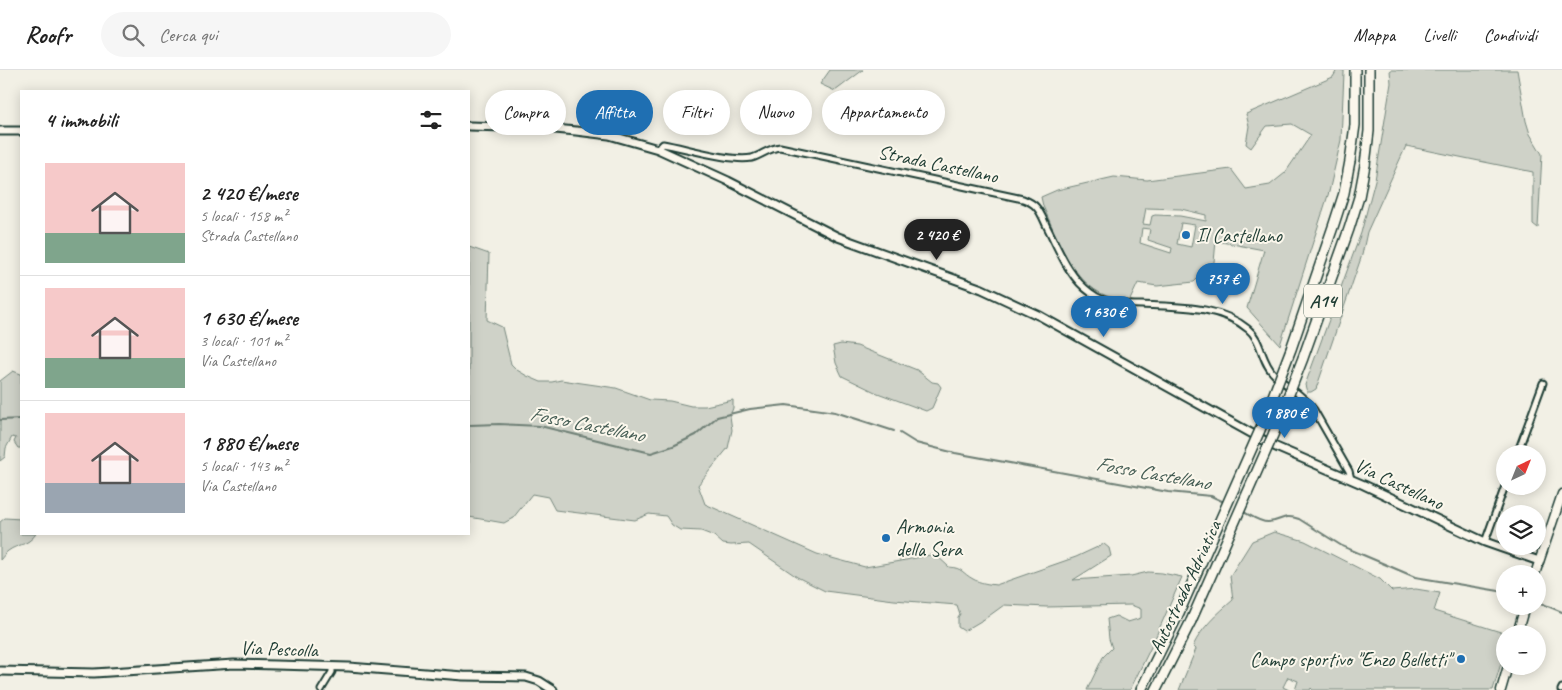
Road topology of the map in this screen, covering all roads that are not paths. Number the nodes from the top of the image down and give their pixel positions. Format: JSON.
{"nodes":[{"id":1,"x":1355,"y":70,"type":"edge"},
{"id":2,"x":1369,"y":70,"type":"edge"},
{"id":3,"x":470,"y":126,"type":"edge"},
{"id":4,"x":0,"y":131,"type":"edge"},
{"id":5,"x":20,"y":131,"type":"edge"},
{"id":6,"x":658,"y":149,"type":"junction"},
{"id":7,"x":982,"y":289,"type":"joint"},
{"id":8,"x":1543,"y":383,"type":"dead end"},
{"id":9,"x":1520,"y":445,"type":"edge"},
{"id":10,"x":1350,"y":479,"type":"junction"},
{"id":11,"x":1562,"y":494,"type":"edge"},
{"id":12,"x":1502,"y":495,"type":"edge"},
{"id":13,"x":1485,"y":542,"type":"junction"},
{"id":14,"x":1539,"y":561,"type":"junction"},
{"id":15,"x":1538,"y":565,"type":"edge"},
{"id":16,"x":332,"y":667,"type":"junction"},
{"id":17,"x":0,"y":671,"type":"edge"},
{"id":18,"x":1505,"y":675,"type":"edge"},
{"id":19,"x":321,"y":690,"type":"edge"},
{"id":20,"x":553,"y":690,"type":"edge"},
{"id":21,"x":1142,"y":690,"type":"edge"},
{"id":22,"x":1156,"y":690,"type":"edge"},
{"id":23,"x":1501,"y":690,"type":"edge"}],
"edges":[{"from":1,"to":21,"type":"highway","name":"Autostrada Adriatica","number":"A14","bridge":true},
{"from":2,"to":22,"type":"highway","name":"Autostrada Adriatica","number":"A14","bridge":true},
{"from":3,"to":6,"type":"street","name":"Strada Castellano"},
{"from":4,"to":5,"type":"street"},
{"from":6,"to":7,"type":"street","name":"Strada Castellano"},
{"from":6,"to":10,"type":"street","name":"Strada Castellano"},
{"from":7,"to":10,"type":"street","name":"Via Castellano"},
{"from":8,"to":9,"type":"street"},
{"from":10,"to":13,"type":"street","name":"Via Castellano"},
{"from":11,"to":14,"type":"main road"},
{"from":12,"to":13,"type":"street"},
{"from":13,"to":14,"type":"street","name":"Via Castellano"},
{"from":14,"to":15,"type":"main road"},
{"from":16,"to":17,"type":"street","name":"Via Pescolla"},
{"from":16,"to":19,"type":"street"},
{"from":16,"to":20,"type":"street","name":"Via Pescolla"},
{"from":18,"to":23,"type":"main road"}]}
